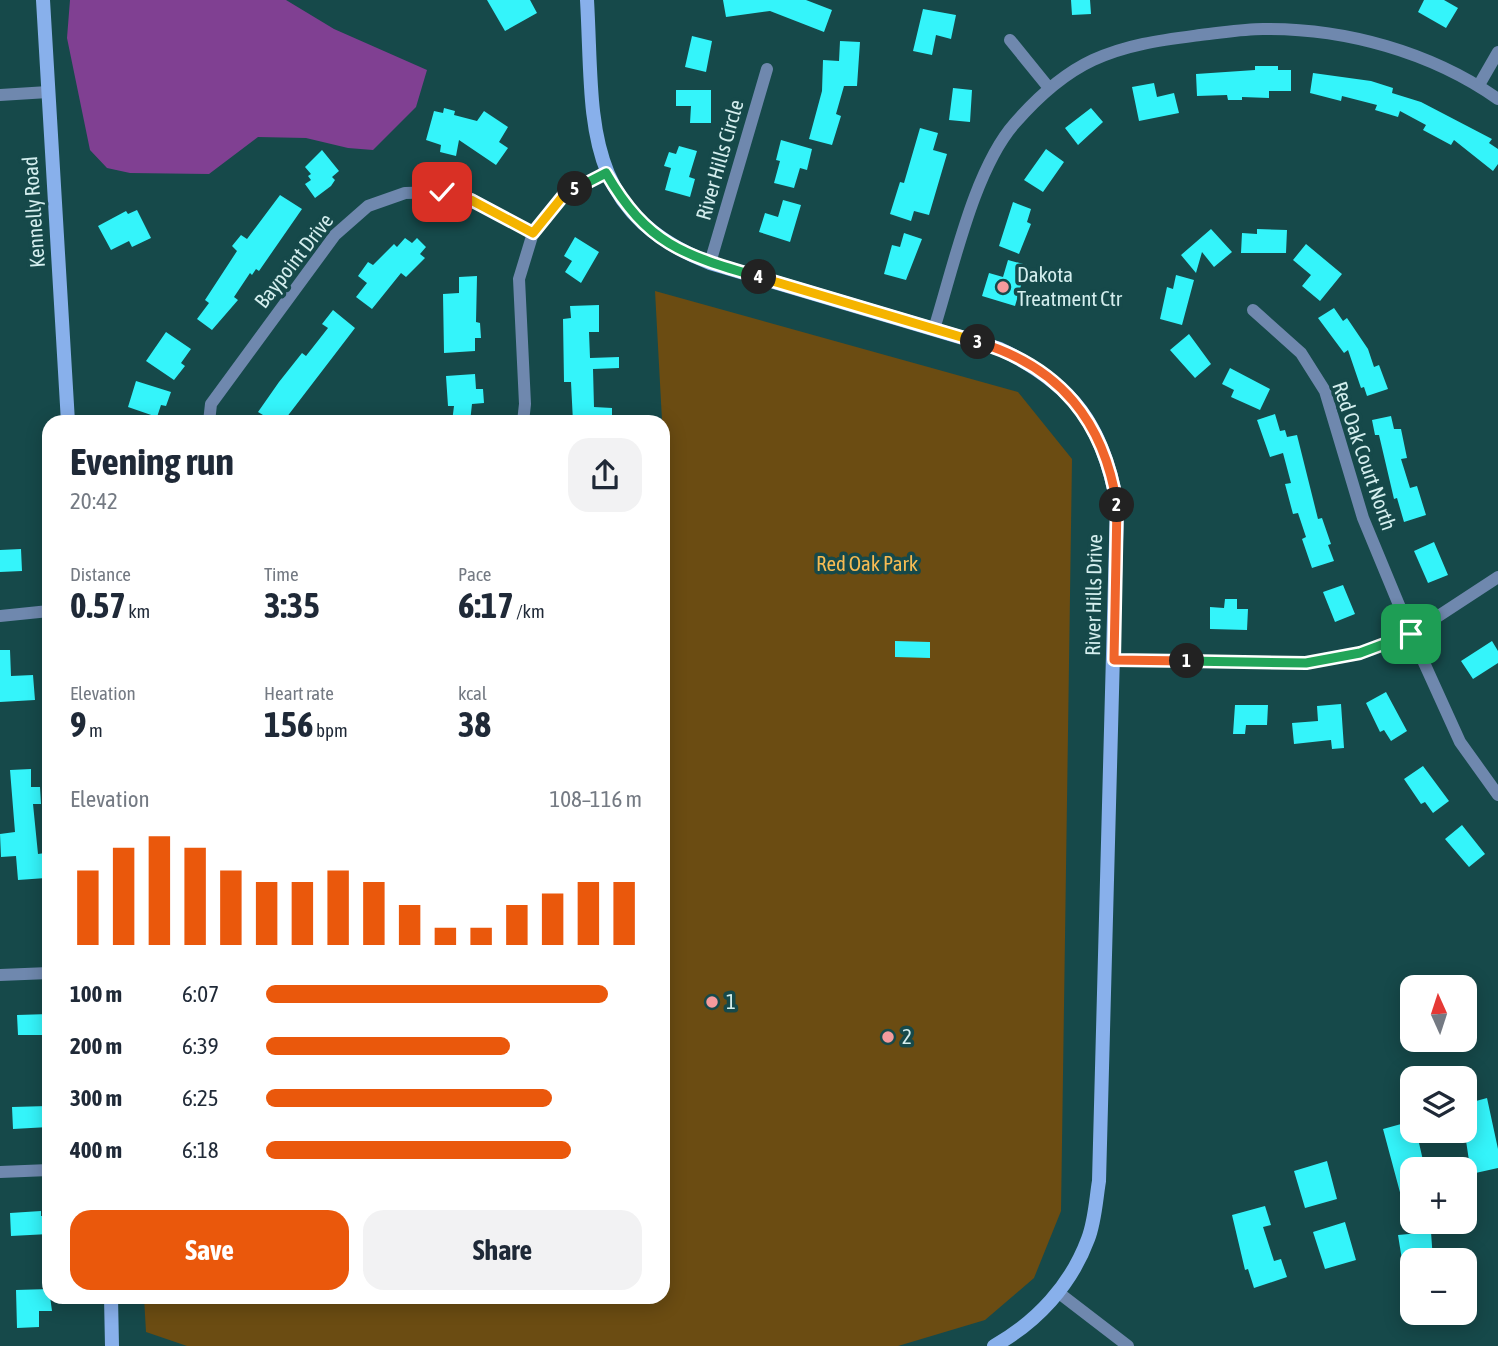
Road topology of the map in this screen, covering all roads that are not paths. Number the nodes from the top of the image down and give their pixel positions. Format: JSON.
{"nodes":[{"id":1,"x":43,"y":0,"type":"edge"},
{"id":2,"x":587,"y":0,"type":"edge"},
{"id":3,"x":1010,"y":40,"type":"dead end"},
{"id":4,"x":1498,"y":52,"type":"edge"},
{"id":5,"x":767,"y":69,"type":"dead end"},
{"id":6,"x":1479,"y":85,"type":"junction"},
{"id":7,"x":1049,"y":89,"type":"junction"},
{"id":8,"x":48,"y":92,"type":"junction"},
{"id":9,"x":0,"y":94,"type":"edge"},
{"id":10,"x":1498,"y":99,"type":"edge"},
{"id":11,"x":606,"y":173,"type":"junction"},
{"id":12,"x":533,"y":233,"type":"junction"},
{"id":13,"x":710,"y":263,"type":"junction"},
{"id":14,"x":1253,"y":310,"type":"dead end"},
{"id":15,"x":934,"y":329,"type":"junction"},
{"id":16,"x":68,"y":415,"type":"edge"},
{"id":17,"x":210,"y":415,"type":"edge"},
{"id":18,"x":523,"y":415,"type":"edge"},
{"id":19,"x":1498,"y":578,"type":"edge"},
{"id":20,"x":42,"y":612,"type":"edge"},
{"id":21,"x":0,"y":616,"type":"edge"},
{"id":22,"x":1411,"y":634,"type":"junction"},
{"id":23,"x":1114,"y":660,"type":"junction"},
{"id":24,"x":1498,"y":795,"type":"edge"},
{"id":25,"x":42,"y":973,"type":"edge"},
{"id":26,"x":0,"y":975,"type":"edge"},
{"id":27,"x":42,"y":1170,"type":"edge"},
{"id":28,"x":0,"y":1172,"type":"edge"},
{"id":29,"x":1059,"y":1293,"type":"junction"},
{"id":30,"x":111,"y":1304,"type":"edge"},
{"id":31,"x":112,"y":1346,"type":"edge"},
{"id":32,"x":994,"y":1346,"type":"edge"},
{"id":33,"x":1128,"y":1346,"type":"edge"}],
"edges":[{"from":1,"to":8,"type":"street","name":"Kennelly Road"},
{"from":2,"to":11,"type":"street","name":"River Hills Drive"},
{"from":3,"to":7,"type":"street"},
{"from":4,"to":6,"type":"street"},
{"from":5,"to":13,"type":"street","name":"River Hills Circle"},
{"from":6,"to":7,"type":"street"},
{"from":6,"to":10,"type":"street"},
{"from":7,"to":15,"type":"street"},
{"from":8,"to":9,"type":"street"},
{"from":8,"to":16,"type":"street","name":"Kennelly Road"},
{"from":11,"to":12,"type":"street"},
{"from":11,"to":13,"type":"street","name":"River Hills Drive"},
{"from":12,"to":17,"type":"street","name":"Baypoint Drive"},
{"from":12,"to":18,"type":"street"},
{"from":13,"to":15,"type":"street","name":"River Hills Drive"},
{"from":14,"to":22,"type":"street","name":"Red Oak Court North"},
{"from":15,"to":23,"type":"street","name":"River Hills Drive"},
{"from":19,"to":22,"type":"street"},
{"from":20,"to":21,"type":"street"},
{"from":22,"to":23,"type":"street"},
{"from":22,"to":24,"type":"street","name":"Red Oak Court North"},
{"from":23,"to":29,"type":"street","name":"River Hills Drive"},
{"from":25,"to":26,"type":"street"},
{"from":27,"to":28,"type":"street"},
{"from":29,"to":32,"type":"street","name":"River Hills Drive"},
{"from":29,"to":33,"type":"street"},
{"from":30,"to":31,"type":"street"}]}
